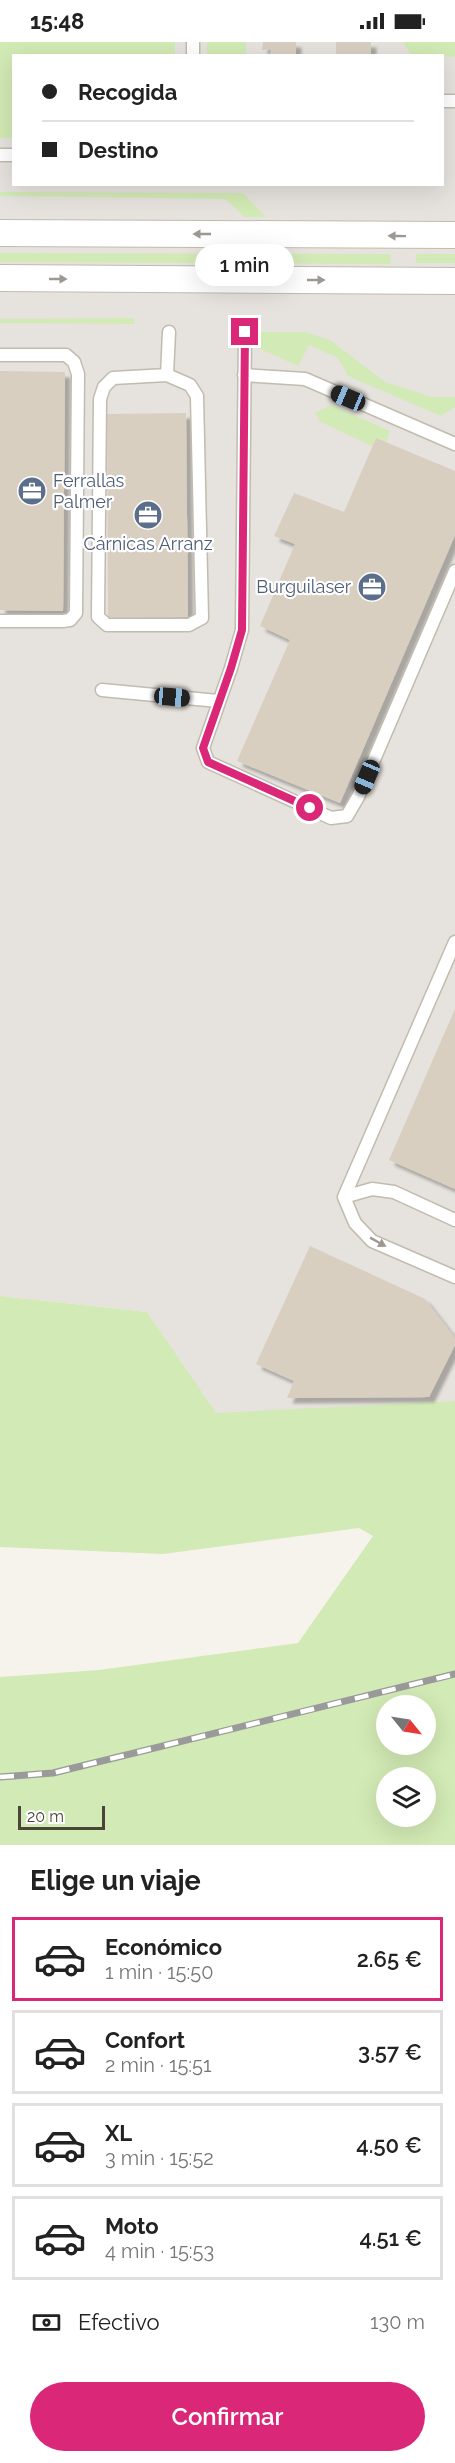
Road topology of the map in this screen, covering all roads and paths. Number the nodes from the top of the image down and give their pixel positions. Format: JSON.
{"nodes":[{"id":1,"x":0,"y":233,"type":"edge"},
{"id":2,"x":455,"y":235,"type":"edge"},
{"id":3,"x":0,"y":278,"type":"edge"},
{"id":4,"x":455,"y":281,"type":"edge"},
{"id":5,"x":169,"y":332,"type":"dead end"},
{"id":6,"x":245,"y":332,"type":"dead end"},
{"id":7,"x":0,"y":355,"type":"edge"},
{"id":8,"x":167,"y":375,"type":"junction"},
{"id":9,"x":244,"y":375,"type":"junction"},
{"id":10,"x":455,"y":444,"type":"edge"},
{"id":11,"x":455,"y":571,"type":"edge"},
{"id":12,"x":0,"y":621,"type":"edge"},
{"id":13,"x":102,"y":690,"type":"dead end"},
{"id":14,"x":218,"y":701,"type":"junction"},
{"id":15,"x":455,"y":942,"type":"edge"},
{"id":16,"x":344,"y":1197,"type":"junction"},
{"id":17,"x":455,"y":1220,"type":"edge"},
{"id":18,"x":455,"y":1277,"type":"edge"}],
"edges":[{"from":2,"to":1,"type":"street","one_way":true},
{"from":3,"to":4,"type":"street","one_way":true},
{"from":5,"to":8,"type":"lane"},
{"from":6,"to":9,"type":"lane"},
{"from":7,"to":12,"type":"lane"},
{"from":8,"to":8,"type":"lane"},
{"from":9,"to":10,"type":"lane"},
{"from":9,"to":14,"type":"lane"},
{"from":11,"to":14,"type":"lane"},
{"from":13,"to":14,"type":"lane"},
{"from":15,"to":16,"type":"lane"},
{"from":16,"to":17,"type":"lane"},
{"from":16,"to":18,"type":"lane","one_way":true}]}
